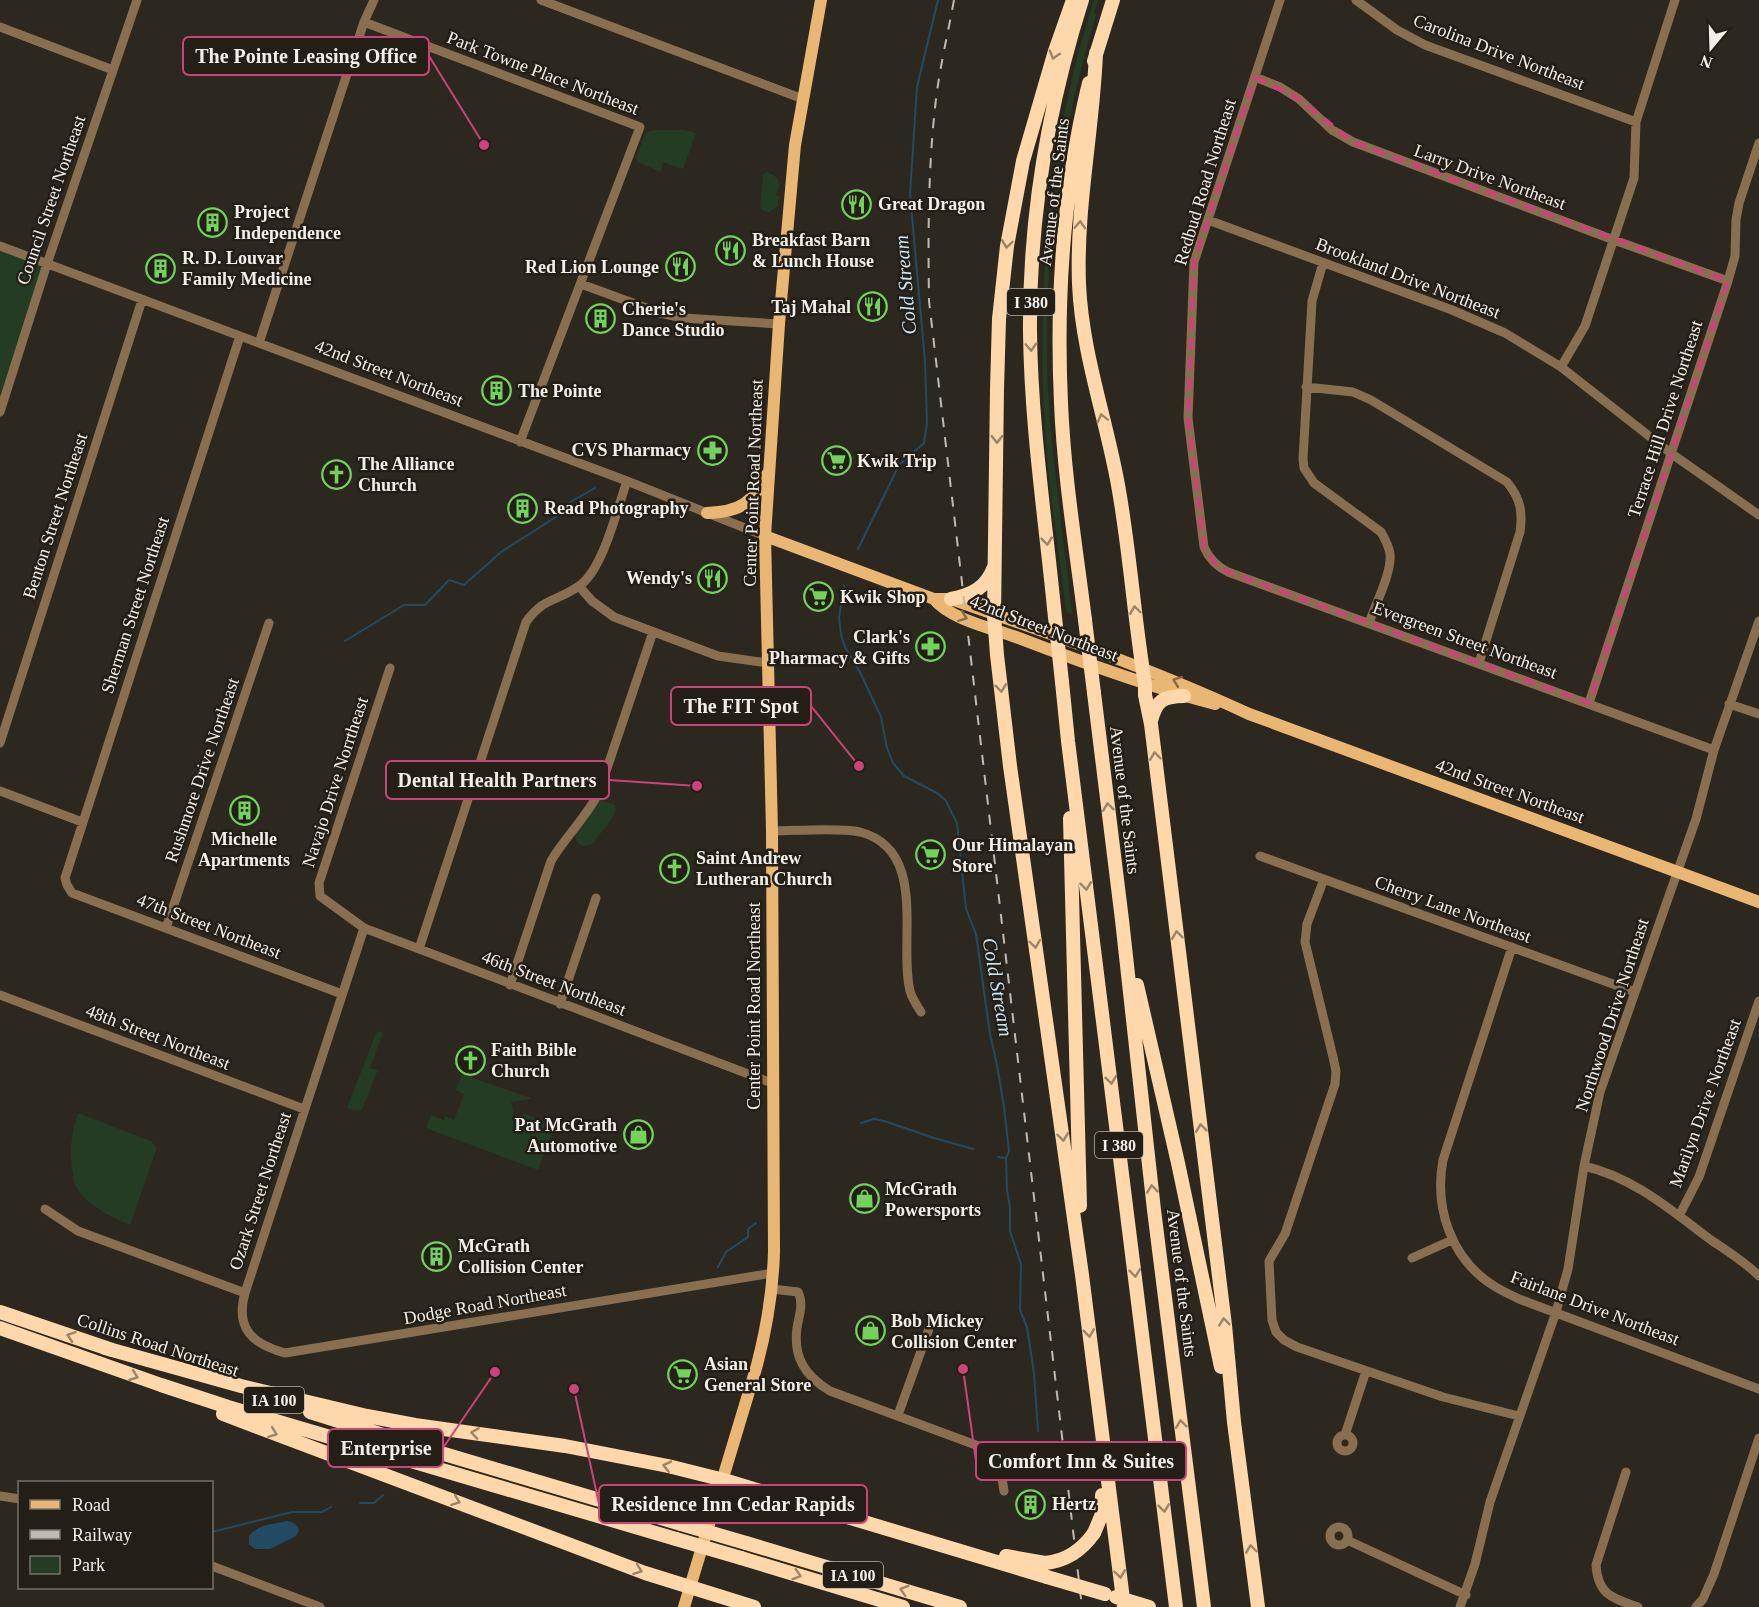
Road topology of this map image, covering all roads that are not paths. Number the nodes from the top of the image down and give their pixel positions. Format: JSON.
{"nodes":[{"id":1,"x":136,"y":0,"type":"edge"},
{"id":2,"x":374,"y":0,"type":"edge"},
{"id":3,"x":541,"y":0,"type":"edge"},
{"id":4,"x":821,"y":0,"type":"edge"},
{"id":5,"x":1073,"y":0,"type":"edge"},
{"id":6,"x":1082,"y":0,"type":"edge"},
{"id":7,"x":1113,"y":0,"type":"edge"},
{"id":8,"x":1280,"y":0,"type":"edge"},
{"id":9,"x":1356,"y":0,"type":"edge"},
{"id":10,"x":1675,"y":0,"type":"edge"},
{"id":11,"x":364,"y":22,"type":"junction"},
{"id":12,"x":0,"y":27,"type":"edge"},
{"id":13,"x":1096,"y":53,"type":"junction"},
{"id":14,"x":113,"y":70,"type":"junction"},
{"id":15,"x":1255,"y":77,"type":"junction"},
{"id":16,"x":803,"y":99,"type":"junction"},
{"id":17,"x":1636,"y":122,"type":"junction"},
{"id":18,"x":1759,"y":143,"type":"edge"},
{"id":19,"x":1208,"y":220,"type":"junction"},
{"id":20,"x":1614,"y":240,"type":"junction"},
{"id":21,"x":0,"y":246,"type":"edge"},
{"id":22,"x":1323,"y":263,"type":"junction"},
{"id":23,"x":47,"y":264,"type":"junction"},
{"id":24,"x":1728,"y":280,"type":"junction"},
{"id":25,"x":581,"y":284,"type":"junction"},
{"id":26,"x":142,"y":300,"type":"junction"},
{"id":27,"x":779,"y":324,"type":"junction"},
{"id":28,"x":240,"y":336,"type":"junction"},
{"id":29,"x":259,"y":343,"type":"junction"},
{"id":30,"x":1561,"y":367,"type":"junction"},
{"id":31,"x":1306,"y":387,"type":"junction"},
{"id":32,"x":0,"y":412,"type":"edge"},
{"id":33,"x":520,"y":442,"type":"junction"},
{"id":34,"x":1671,"y":454,"type":"junction"},
{"id":35,"x":770,"y":470,"type":"junction"},
{"id":36,"x":627,"y":481,"type":"junction"},
{"id":37,"x":707,"y":513,"type":"junction"},
{"id":38,"x":1759,"y":514,"type":"edge"},
{"id":39,"x":765,"y":536,"type":"junction"},
{"id":40,"x":1208,"y":556,"type":"joint"},
{"id":41,"x":996,"y":562,"type":"junction"},
{"id":42,"x":579,"y":586,"type":"junction"},
{"id":43,"x":934,"y":599,"type":"junction"},
{"id":44,"x":951,"y":599,"type":"junction"},
{"id":45,"x":994,"y":615,"type":"junction"},
{"id":46,"x":1759,"y":621,"type":"edge"},
{"id":47,"x":269,"y":623,"type":"dead end"},
{"id":48,"x":1369,"y":623,"type":"junction"},
{"id":49,"x":995,"y":630,"type":"junction"},
{"id":50,"x":653,"y":632,"type":"junction"},
{"id":51,"x":768,"y":663,"type":"junction"},
{"id":52,"x":1479,"y":663,"type":"junction"},
{"id":53,"x":390,"y":668,"type":"dead end"},
{"id":54,"x":1143,"y":668,"type":"junction"},
{"id":55,"x":1145,"y":684,"type":"junction"},
{"id":56,"x":1184,"y":696,"type":"junction"},
{"id":57,"x":1589,"y":703,"type":"junction"},
{"id":58,"x":1729,"y":704,"type":"junction"},
{"id":59,"x":1249,"y":714,"type":"junction"},
{"id":60,"x":1759,"y":714,"type":"edge"},
{"id":61,"x":1151,"y":724,"type":"junction"},
{"id":62,"x":1068,"y":741,"type":"junction"},
{"id":63,"x":0,"y":743,"type":"edge"},
{"id":64,"x":1714,"y":750,"type":"junction"},
{"id":65,"x":0,"y":791,"type":"edge"},
{"id":66,"x":82,"y":822,"type":"junction"},
{"id":67,"x":771,"y":831,"type":"junction"},
{"id":68,"x":1260,"y":856,"type":"dead end"},
{"id":69,"x":1678,"y":872,"type":"junction"},
{"id":70,"x":1324,"y":879,"type":"junction"},
{"id":71,"x":67,"y":885,"type":"joint"},
{"id":72,"x":596,"y":898,"type":"dead end"},
{"id":73,"x":1759,"y":902,"type":"edge"},
{"id":74,"x":330,"y":904,"type":"joint"},
{"id":75,"x":1122,"y":920,"type":"junction"},
{"id":76,"x":166,"y":928,"type":"junction"},
{"id":77,"x":364,"y":928,"type":"junction"},
{"id":78,"x":1512,"y":947,"type":"junction"},
{"id":79,"x":419,"y":949,"type":"junction"},
{"id":80,"x":510,"y":985,"type":"junction"},
{"id":81,"x":1635,"y":992,"type":"junction"},
{"id":82,"x":342,"y":994,"type":"junction"},
{"id":83,"x":0,"y":995,"type":"edge"},
{"id":84,"x":1759,"y":1001,"type":"edge"},
{"id":85,"x":560,"y":1004,"type":"junction"},
{"id":86,"x":921,"y":1012,"type":"dead end"},
{"id":87,"x":772,"y":1083,"type":"junction"},
{"id":88,"x":304,"y":1109,"type":"junction"},
{"id":89,"x":1584,"y":1166,"type":"junction"},
{"id":90,"x":45,"y":1209,"type":"dead end"},
{"id":91,"x":1679,"y":1216,"type":"junction"},
{"id":92,"x":1452,"y":1240,"type":"junction"},
{"id":93,"x":1412,"y":1258,"type":"dead end"},
{"id":94,"x":773,"y":1273,"type":"junction"},
{"id":95,"x":1082,"y":1275,"type":"junction"},
{"id":96,"x":1759,"y":1276,"type":"edge"},
{"id":97,"x":772,"y":1289,"type":"junction"},
{"id":98,"x":245,"y":1293,"type":"junction"},
{"id":99,"x":0,"y":1312,"type":"edge"},
{"id":100,"x":1556,"y":1312,"type":"junction"},
{"id":101,"x":941,"y":1320,"type":"dead end"},
{"id":102,"x":0,"y":1328,"type":"edge"},
{"id":103,"x":105,"y":1348,"type":"junction"},
{"id":104,"x":1366,"y":1371,"type":"junction"},
{"id":105,"x":161,"y":1385,"type":"junction"},
{"id":106,"x":1759,"y":1389,"type":"edge"},
{"id":107,"x":898,"y":1415,"type":"junction"},
{"id":108,"x":1519,"y":1416,"type":"junction"},
{"id":109,"x":1234,"y":1422,"type":"junction"},
{"id":110,"x":1101,"y":1433,"type":"junction"},
{"id":111,"x":1345,"y":1435,"type":"dead end"},
{"id":112,"x":1759,"y":1438,"type":"edge"},
{"id":113,"x":1626,"y":1472,"type":"dead end"},
{"id":114,"x":724,"y":1480,"type":"junction"},
{"id":115,"x":1004,"y":1491,"type":"dead end"},
{"id":116,"x":0,"y":1496,"type":"edge"},
{"id":117,"x":18,"y":1499,"type":"edge"},
{"id":118,"x":1347,"y":1540,"type":"dead end"},
{"id":119,"x":213,"y":1566,"type":"edge"},
{"id":120,"x":1046,"y":1570,"type":"junction"},
{"id":121,"x":690,"y":1587,"type":"junction"},
{"id":122,"x":1466,"y":1594,"type":"junction"},
{"id":123,"x":1124,"y":1603,"type":"edge"},
{"id":124,"x":1259,"y":1604,"type":"edge"},
{"id":125,"x":1145,"y":1606,"type":"edge"},
{"id":126,"x":320,"y":1607,"type":"edge"},
{"id":127,"x":684,"y":1607,"type":"edge"},
{"id":128,"x":754,"y":1607,"type":"edge"},
{"id":129,"x":903,"y":1607,"type":"edge"},
{"id":130,"x":960,"y":1607,"type":"edge"},
{"id":131,"x":1176,"y":1607,"type":"edge"},
{"id":132,"x":1204,"y":1607,"type":"edge"},
{"id":133,"x":1460,"y":1607,"type":"edge"},
{"id":134,"x":1638,"y":1607,"type":"edge"},
{"id":135,"x":1696,"y":1607,"type":"edge"}],
"edges":[{"from":1,"to":14,"type":"street","name":"Council Street Northeast"},
{"from":2,"to":11,"type":"street"},
{"from":3,"to":16,"type":"street"},
{"from":4,"to":16,"type":"main road","name":"Center Point Road Northeast"},
{"from":5,"to":41,"type":"highway","one_way":true},
{"from":6,"to":62,"type":"highway","name":"Avenue of the Saints","number":"I 380","one_way":true,"bridge":true},
{"from":7,"to":13,"type":"highway","name":"Avenue of the Saints","number":"I 380"},
{"from":8,"to":15,"type":"street","name":"Redbud Road Northeast"},
{"from":9,"to":17,"type":"street","name":"Carolina Drive Northeast"},
{"from":10,"to":17,"type":"street"},
{"from":11,"to":25,"type":"street","name":"Park Towne Place Northeast"},
{"from":11,"to":29,"type":"street"},
{"from":12,"to":14,"type":"street"},
{"from":54,"to":13,"type":"highway","one_way":true},
{"from":75,"to":13,"type":"highway","name":"Avenue of the Saints","number":"I 380","one_way":true,"bridge":true},
{"from":14,"to":23,"type":"street","name":"Council Street Northeast"},
{"from":15,"to":19,"type":"street","name":"Redbud Road Northeast"},
{"from":15,"to":20,"type":"street","name":"Larry Drive Northeast"},
{"from":16,"to":27,"type":"main road","name":"Center Point Road Northeast"},
{"from":17,"to":20,"type":"street"},
{"from":18,"to":24,"type":"street","name":"Terrace Hill Drive Northeast"},
{"from":19,"to":22,"type":"street","name":"Brookland Drive Northeast"},
{"from":19,"to":40,"type":"street","name":"Redbud Road Northeast"},
{"from":20,"to":24,"type":"street","name":"Larry Drive Northeast"},
{"from":20,"to":30,"type":"street"},
{"from":21,"to":23,"type":"street","name":"42nd Street Northeast"},
{"from":22,"to":30,"type":"street","name":"Brookland Drive Northeast"},
{"from":22,"to":31,"type":"street"},
{"from":23,"to":26,"type":"street","name":"42nd Street Northeast"},
{"from":23,"to":32,"type":"street","name":"Council Street Northeast"},
{"from":24,"to":34,"type":"street","name":"Terrace Hill Drive Northeast"},
{"from":25,"to":27,"type":"street"},
{"from":25,"to":33,"type":"street"},
{"from":26,"to":28,"type":"street","name":"42nd Street Northeast"},
{"from":26,"to":63,"type":"street","name":"Benton Street Northeast"},
{"from":27,"to":35,"type":"main road","name":"Center Point Road Northeast"},
{"from":28,"to":29,"type":"street","name":"42nd Street Northeast"},
{"from":28,"to":66,"type":"street","name":"Sherman Street Northeast"},
{"from":29,"to":33,"type":"street","name":"42nd Street Northeast"},
{"from":30,"to":34,"type":"street","name":"Brookland Drive Northeast"},
{"from":31,"to":48,"type":"street"},
{"from":31,"to":52,"type":"street"},
{"from":33,"to":36,"type":"street","name":"42nd Street Northeast"},
{"from":34,"to":38,"type":"street","name":"Brookland Drive Northeast"},
{"from":34,"to":57,"type":"street","name":"Terrace Hill Drive Northeast"},
{"from":35,"to":37,"type":"main road"},
{"from":35,"to":39,"type":"main road","name":"Center Point Road Northeast"},
{"from":36,"to":37,"type":"street","name":"42nd Street Northeast"},
{"from":36,"to":42,"type":"street"},
{"from":37,"to":39,"type":"street","name":"42nd Street Northeast"},
{"from":39,"to":43,"type":"main road","name":"42nd Street Northeast"},
{"from":39,"to":51,"type":"main road","name":"Center Point Road Northeast"},
{"from":40,"to":48,"type":"street","name":"Evergreen Street Northeast"},
{"from":41,"to":44,"type":"highway"},
{"from":41,"to":45,"type":"highway"},
{"from":42,"to":50,"type":"street"},
{"from":42,"to":79,"type":"street"},
{"from":43,"to":44,"type":"main road","name":"42nd Street Northeast"},
{"from":43,"to":49,"type":"main road","name":"42nd Street Northeast","one_way":true},
{"from":44,"to":45,"type":"main road","name":"42nd Street Northeast"},
{"from":45,"to":49,"type":"highway"},
{"from":45,"to":54,"type":"main road","name":"42nd Street Northeast"},
{"from":46,"to":58,"type":"street","name":"Northwood Drive Northeast"},
{"from":47,"to":76,"type":"street","name":"Rushmore Drive Northeast"},
{"from":48,"to":52,"type":"street","name":"Evergreen Street Northeast"},
{"from":49,"to":55,"type":"main road","name":"42nd Street Northeast"},
{"from":49,"to":95,"type":"highway","one_way":true},
{"from":50,"to":51,"type":"street"},
{"from":50,"to":80,"type":"street"},
{"from":51,"to":67,"type":"main road","name":"Center Point Road Northeast"},
{"from":52,"to":57,"type":"street","name":"Evergreen Street Northeast"},
{"from":53,"to":74,"type":"street","name":"Navajo Drive Norrtheast"},
{"from":54,"to":55,"type":"highway"},
{"from":59,"to":54,"type":"main road","name":"42nd Street Northeast","one_way":true},
{"from":55,"to":56,"type":"main road","name":"42nd Street Northeast"},
{"from":55,"to":61,"type":"highway"},
{"from":56,"to":59,"type":"main road","name":"42nd Street Northeast"},
{"from":56,"to":61,"type":"highway"},
{"from":57,"to":64,"type":"street","name":"Evergreen Street Northeast"},
{"from":58,"to":60,"type":"street"},
{"from":58,"to":64,"type":"street","name":"Northwood Drive Northeast"},
{"from":59,"to":69,"type":"main road","name":"42nd Street Northeast"},
{"from":109,"to":61,"type":"highway","one_way":true},
{"from":62,"to":95,"type":"highway"},
{"from":62,"to":131,"type":"highway","name":"Avenue of the Saints","number":"I 380","one_way":true},
{"from":64,"to":69,"type":"street","name":"Northwood Drive Northeast"},
{"from":65,"to":66,"type":"street"},
{"from":66,"to":71,"type":"street","name":"Sherman Street Northeast"},
{"from":67,"to":86,"type":"street"},
{"from":67,"to":87,"type":"main road","name":"Center Point Road Northeast"},
{"from":68,"to":70,"type":"street","name":"Cherry Lane Northeast"},
{"from":69,"to":73,"type":"main road","name":"42nd Street Northeast"},
{"from":69,"to":81,"type":"street","name":"Northwood Drive Northeast"},
{"from":70,"to":78,"type":"street","name":"Cherry Lane Northeast"},
{"from":70,"to":104,"type":"street"},
{"from":71,"to":76,"type":"street","name":"47th Street Northeast"},
{"from":72,"to":85,"type":"street"},
{"from":74,"to":77,"type":"street","name":"46th Street Northeast"},
{"from":75,"to":109,"type":"highway"},
{"from":132,"to":75,"type":"highway","name":"Avenue of the Saints","number":"I 380","one_way":true},
{"from":76,"to":82,"type":"street","name":"47th Street Northeast"},
{"from":77,"to":79,"type":"street","name":"46th Street Northeast"},
{"from":77,"to":82,"type":"street","name":"Ozark Street Northeast"},
{"from":78,"to":81,"type":"street","name":"Cherry Lane Northeast"},
{"from":78,"to":92,"type":"street","name":"Fairlane Drive Northeast"},
{"from":79,"to":80,"type":"street","name":"46th Street Northeast"},
{"from":80,"to":85,"type":"street","name":"46th Street Northeast"},
{"from":81,"to":89,"type":"street","name":"Northwood Drive Northeast"},
{"from":82,"to":88,"type":"street","name":"Ozark Street Northeast"},
{"from":83,"to":88,"type":"street","name":"48th Street Northeast"},
{"from":84,"to":91,"type":"street","name":"Marilyn Drive Northeast"},
{"from":85,"to":87,"type":"street","name":"46th Street Northeast"},
{"from":87,"to":94,"type":"main road","name":"Center Point Road Northeast"},
{"from":88,"to":98,"type":"street","name":"Ozark Street Northeast"},
{"from":89,"to":91,"type":"street"},
{"from":89,"to":100,"type":"street","name":"Northwood Drive Northeast"},
{"from":90,"to":98,"type":"street","name":"Ozark Street Northeast"},
{"from":91,"to":96,"type":"street"},
{"from":92,"to":93,"type":"street"},
{"from":92,"to":100,"type":"street","name":"Fairlane Drive Northeast"},
{"from":94,"to":97,"type":"main road","name":"Center Point Road Northeast"},
{"from":94,"to":98,"type":"street","name":"Dodge Road Northeast"},
{"from":95,"to":110,"type":"highway","one_way":true},
{"from":97,"to":107,"type":"street"},
{"from":97,"to":114,"type":"main road","name":"Center Point Road Northeast"},
{"from":103,"to":99,"type":"highway","name":"Collins Road Northeast","number":"IA 100","one_way":true},
{"from":100,"to":106,"type":"street","name":"Fairlane Drive Northeast"},
{"from":100,"to":108,"type":"street","name":"Northwood Drive Northeast"},
{"from":101,"to":107,"type":"street"},
{"from":102,"to":105,"type":"highway","name":"Collins Road Northeast","number":"IA 100","one_way":true},
{"from":114,"to":103,"type":"highway","one_way":true},
{"from":130,"to":103,"type":"highway","name":"Collins Road Northeast","number":"IA 100","one_way":true,"bridge":true},
{"from":104,"to":108,"type":"street"},
{"from":104,"to":111,"type":"street"},
{"from":105,"to":121,"type":"highway","one_way":true},
{"from":105,"to":129,"type":"highway","name":"Collins Road Northeast","number":"IA 100","one_way":true,"bridge":true},
{"from":107,"to":115,"type":"street"},
{"from":108,"to":122,"type":"street","name":"Northwood Drive Northeast"},
{"from":124,"to":109,"type":"highway","one_way":true},
{"from":110,"to":120,"type":"highway","bridge":true},
{"from":110,"to":123,"type":"highway","one_way":true},
{"from":112,"to":135,"type":"street"},
{"from":113,"to":134,"type":"street"},
{"from":114,"to":120,"type":"highway"},
{"from":114,"to":121,"type":"main road","name":"Center Point Road Northeast"},
{"from":116,"to":117,"type":"street"},
{"from":118,"to":122,"type":"street"},
{"from":119,"to":126,"type":"street"},
{"from":120,"to":123,"type":"highway","bridge":true},
{"from":121,"to":127,"type":"main road","name":"Center Point Road Northeast"},
{"from":121,"to":128,"type":"highway"},
{"from":122,"to":133,"type":"street","name":"Northwood Drive Northeast"},
{"from":123,"to":125,"type":"highway"}]}
